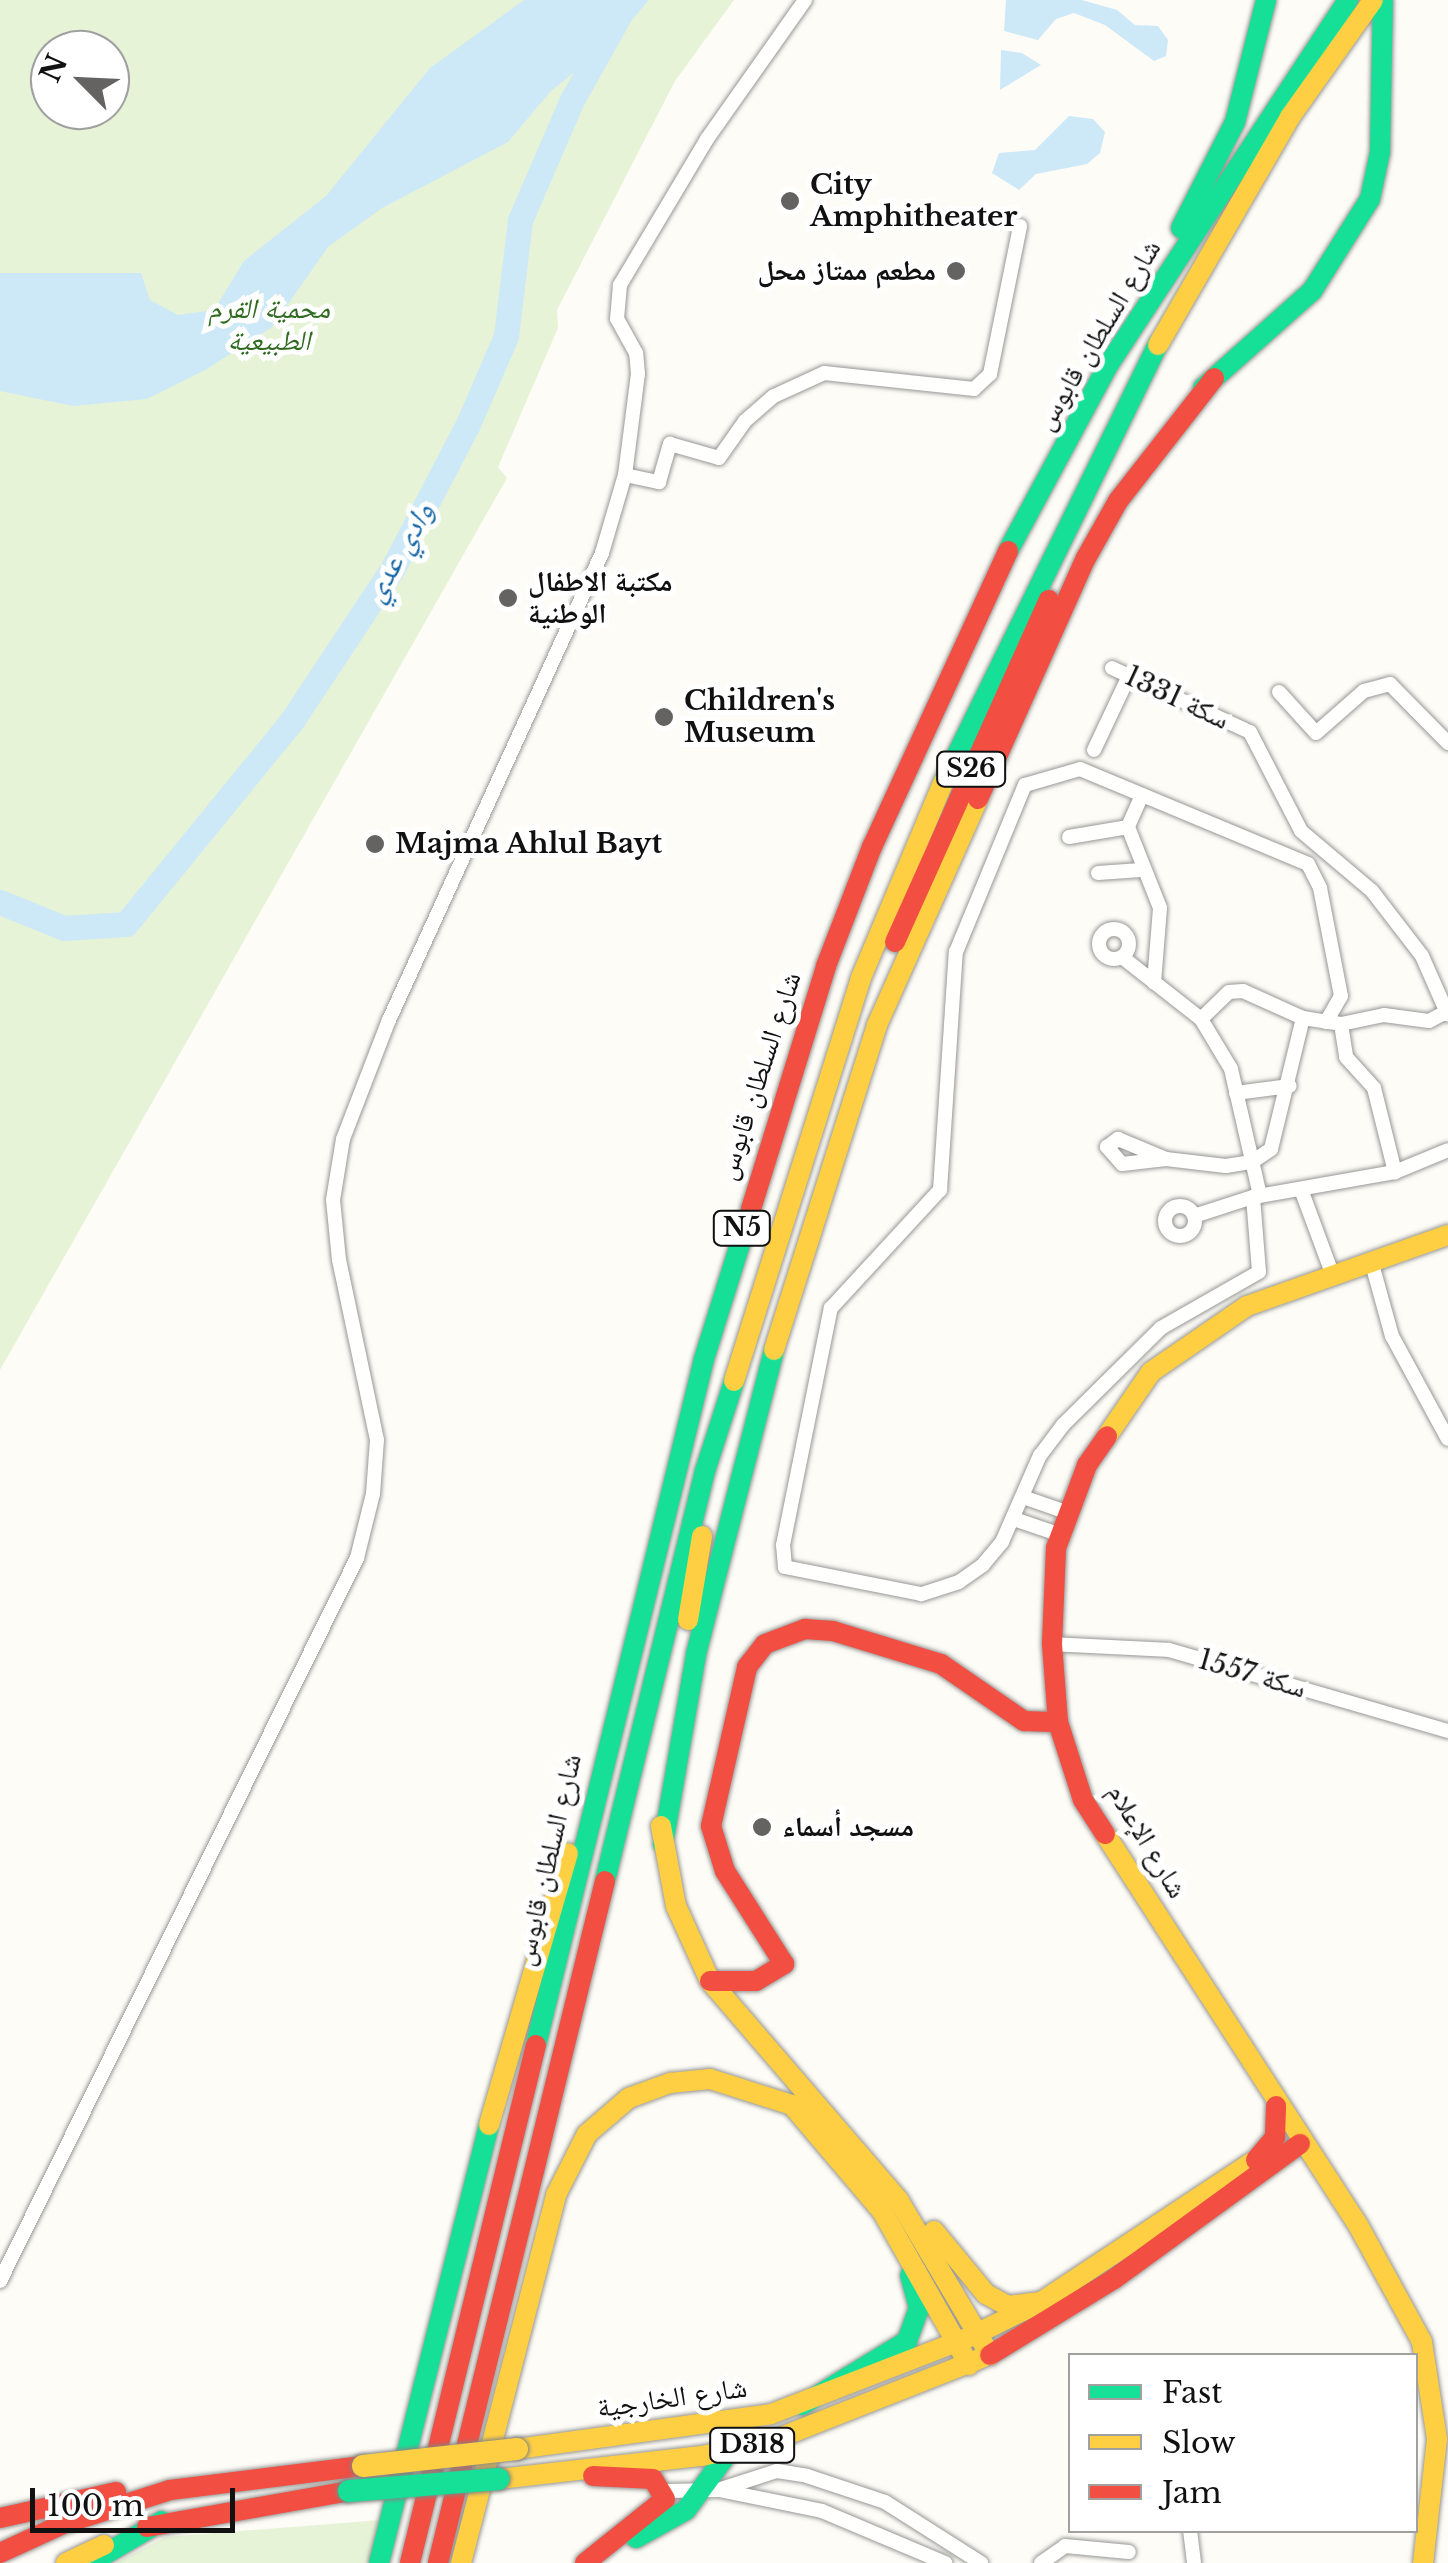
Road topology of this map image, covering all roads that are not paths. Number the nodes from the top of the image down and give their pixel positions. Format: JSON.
{"nodes":[{"id":1,"x":805,"y":0,"type":"edge"},
{"id":2,"x":1266,"y":0,"type":"edge"},
{"id":3,"x":1348,"y":0,"type":"edge"},
{"id":4,"x":1373,"y":0,"type":"edge"},
{"id":5,"x":1383,"y":0,"type":"edge"},
{"id":6,"x":1020,"y":226,"type":"dead end"},
{"id":7,"x":1107,"y":368,"type":"junction"},
{"id":8,"x":1214,"y":378,"type":"junction"},
{"id":9,"x":625,"y":475,"type":"junction"},
{"id":10,"x":1112,"y":668,"type":"dead end"},
{"id":11,"x":1129,"y":676,"type":"junction"},
{"id":12,"x":1279,"y":692,"type":"dead end"},
{"id":13,"x":1448,"y":743,"type":"edge"},
{"id":14,"x":1094,"y":750,"type":"dead end"},
{"id":15,"x":1142,"y":795,"type":"junction"},
{"id":16,"x":1128,"y":828,"type":"junction"},
{"id":17,"x":1069,"y":836,"type":"dead end"},
{"id":18,"x":1141,"y":870,"type":"junction"},
{"id":19,"x":1098,"y":873,"type":"dead end"},
{"id":20,"x":1122,"y":957,"type":"dead end"},
{"id":21,"x":1154,"y":983,"type":"junction"},
{"id":22,"x":1447,"y":1014,"type":"edge"},
{"id":23,"x":1303,"y":1018,"type":"junction"},
{"id":24,"x":1201,"y":1019,"type":"junction"},
{"id":25,"x":1334,"y":1023,"type":"junction"},
{"id":26,"x":1290,"y":1086,"type":"junction"},
{"id":27,"x":1236,"y":1093,"type":"junction"},
{"id":28,"x":1448,"y":1150,"type":"edge"},
{"id":29,"x":1166,"y":1159,"type":"dead end"},
{"id":30,"x":1252,"y":1162,"type":"junction"},
{"id":31,"x":1395,"y":1172,"type":"junction"},
{"id":32,"x":1302,"y":1192,"type":"junction"},
{"id":33,"x":1256,"y":1196,"type":"junction"},
{"id":34,"x":787,"y":1197,"type":"junction"},
{"id":35,"x":1194,"y":1216,"type":"dead end"},
{"id":36,"x":1448,"y":1235,"type":"edge"},
{"id":37,"x":1372,"y":1264,"type":"junction"},
{"id":38,"x":1332,"y":1276,"type":"junction"},
{"id":39,"x":1442,"y":1415,"type":"edge"},
{"id":40,"x":1448,"y":1439,"type":"edge"},
{"id":41,"x":705,"y":1471,"type":"junction"},
{"id":42,"x":1023,"y":1497,"type":"junction"},
{"id":43,"x":1014,"y":1519,"type":"junction"},
{"id":44,"x":1065,"y":1524,"type":"junction"},
{"id":45,"x":1052,"y":1644,"type":"junction"},
{"id":46,"x":1058,"y":1722,"type":"junction"},
{"id":47,"x":1448,"y":1731,"type":"edge"},
{"id":48,"x":599,"y":1774,"type":"junction"},
{"id":49,"x":663,"y":1844,"type":"junction"},
{"id":50,"x":710,"y":1981,"type":"junction"},
{"id":51,"x":756,"y":1981,"type":"junction"},
{"id":52,"x":750,"y":2036,"type":"junction"},
{"id":53,"x":1276,"y":2106,"type":"junction"},
{"id":54,"x":1297,"y":2139,"type":"junction"},
{"id":55,"x":1254,"y":2168,"type":"junction"},
{"id":56,"x":1320,"y":2172,"type":"junction"},
{"id":57,"x":890,"y":2206,"type":"junction"},
{"id":58,"x":0,"y":2282,"type":"edge"},
{"id":59,"x":1041,"y":2302,"type":"junction"},
{"id":60,"x":967,"y":2338,"type":"junction"},
{"id":61,"x":979,"y":2360,"type":"junction"},
{"id":62,"x":802,"y":2405,"type":"junction"},
{"id":63,"x":1443,"y":2439,"type":"edge"},
{"id":64,"x":491,"y":2446,"type":"junction"},
{"id":65,"x":730,"y":2450,"type":"junction"},
{"id":66,"x":531,"y":2476,"type":"junction"},
{"id":67,"x":712,"y":2489,"type":"junction"},
{"id":68,"x":170,"y":2490,"type":"junction"},
{"id":69,"x":665,"y":2491,"type":"junction"},
{"id":70,"x":0,"y":2518,"type":"edge"},
{"id":71,"x":162,"y":2521,"type":"junction"},
{"id":72,"x":1190,"y":2533,"type":"edge"},
{"id":73,"x":1128,"y":2552,"type":"dead end"},
{"id":74,"x":0,"y":2553,"type":"edge"},
{"id":75,"x":66,"y":2563,"type":"edge"},
{"id":76,"x":90,"y":2563,"type":"edge"},
{"id":77,"x":379,"y":2563,"type":"edge"},
{"id":78,"x":410,"y":2563,"type":"edge"},
{"id":79,"x":438,"y":2563,"type":"edge"},
{"id":80,"x":461,"y":2563,"type":"edge"},
{"id":81,"x":470,"y":2563,"type":"edge"},
{"id":82,"x":585,"y":2563,"type":"edge"},
{"id":83,"x":603,"y":2563,"type":"edge"},
{"id":84,"x":945,"y":2563,"type":"edge"},
{"id":85,"x":981,"y":2563,"type":"edge"},
{"id":86,"x":1041,"y":2563,"type":"edge"},
{"id":87,"x":1194,"y":2563,"type":"edge"},
{"id":88,"x":1422,"y":2563,"type":"edge"}],
"edges":[{"from":1,"to":9,"type":"street"},
{"from":2,"to":7,"type":"main road"},
{"from":3,"to":7,"type":"main road","name":"شارع السلطان قابوس","number":"N5"},
{"from":4,"to":34,"type":"main road","name":"شارع السلطان قابوس","number":"N5"},
{"from":5,"to":8,"type":"main road","number":"S26"},
{"from":6,"to":9,"type":"street"},
{"from":7,"to":48,"type":"main road","name":"شارع السلطان قابوس","number":"N5"},
{"from":8,"to":34,"type":"main road","number":"S26"},
{"from":8,"to":49,"type":"main road"},
{"from":9,"to":58,"type":"street"},
{"from":10,"to":11,"type":"street","name":"سكة 1331"},
{"from":11,"to":14,"type":"street"},
{"from":11,"to":22,"type":"street","name":"سكة 1331"},
{"from":12,"to":13,"type":"street"},
{"from":15,"to":16,"type":"street"},
{"from":15,"to":25,"type":"street"},
{"from":15,"to":43,"type":"street"},
{"from":16,"to":17,"type":"street"},
{"from":16,"to":18,"type":"street"},
{"from":18,"to":19,"type":"street"},
{"from":18,"to":21,"type":"street"},
{"from":20,"to":21,"type":"street"},
{"from":21,"to":24,"type":"street"},
{"from":22,"to":25,"type":"street"},
{"from":23,"to":24,"type":"street"},
{"from":23,"to":25,"type":"street"},
{"from":23,"to":26,"type":"street"},
{"from":24,"to":27,"type":"street"},
{"from":25,"to":31,"type":"street"},
{"from":26,"to":27,"type":"street"},
{"from":26,"to":30,"type":"street"},
{"from":27,"to":30,"type":"street"},
{"from":28,"to":31,"type":"street"},
{"from":29,"to":30,"type":"street"},
{"from":30,"to":33,"type":"street"},
{"from":31,"to":32,"type":"street"},
{"from":32,"to":33,"type":"street"},
{"from":32,"to":38,"type":"street"},
{"from":33,"to":35,"type":"street"},
{"from":33,"to":42,"type":"street"},
{"from":34,"to":41,"type":"main road","name":"شارع السلطان قابوس","number":"N5"},
{"from":36,"to":37,"type":"main road","name":"شارع الإعلام"},
{"from":37,"to":38,"type":"main road","name":"شارع الإعلام"},
{"from":37,"to":39,"type":"street"},
{"from":38,"to":44,"type":"main road","name":"شارع الإعلام"},
{"from":39,"to":40,"type":"street"},
{"from":41,"to":49,"type":"main road"},
{"from":41,"to":79,"type":"main road","name":"شارع السلطان قابوس","number":"N5"},
{"from":42,"to":43,"type":"street"},
{"from":42,"to":44,"type":"street"},
{"from":43,"to":44,"type":"street"},
{"from":44,"to":45,"type":"main road","name":"شارع الإعلام"},
{"from":45,"to":46,"type":"main road","name":"شارع الإعلام"},
{"from":45,"to":47,"type":"street","name":"سكة 1557"},
{"from":46,"to":51,"type":"main road"},
{"from":46,"to":53,"type":"main road","name":"شارع الإعلام"},
{"from":48,"to":77,"type":"main road"},
{"from":48,"to":78,"type":"main road","name":"شارع السلطان قابوس","number":"N5"},
{"from":49,"to":50,"type":"main road"},
{"from":50,"to":51,"type":"main road"},
{"from":50,"to":52,"type":"main road"},
{"from":51,"to":52,"type":"main road"},
{"from":52,"to":57,"type":"main road"},
{"from":53,"to":54,"type":"main road","name":"شارع الإعلام"},
{"from":53,"to":55,"type":"main road"},
{"from":54,"to":55,"type":"main road","name":"شارع الخارجية","number":"D318"},
{"from":54,"to":56,"type":"main road","name":"شارع الإعلام"},
{"from":55,"to":56,"type":"main road"},
{"from":55,"to":59,"type":"main road","name":"شارع الخارجية","number":"D318"},
{"from":55,"to":61,"type":"main road","name":"شارع الخارجية","number":"D318"},
{"from":56,"to":63,"type":"main road","name":"شارع الإعلام"},
{"from":57,"to":59,"type":"main road"},
{"from":57,"to":60,"type":"main road"},
{"from":57,"to":62,"type":"main road"},
{"from":57,"to":64,"type":"main road"},
{"from":59,"to":60,"type":"main road","name":"شارع الخارجية","number":"D318"},
{"from":60,"to":61,"type":"main road"},
{"from":60,"to":62,"type":"main road","name":"شارع الخارجية","number":"D318"},
{"from":61,"to":65,"type":"main road","name":"شارع الخارجية","number":"D318"},
{"from":62,"to":68,"type":"main road","name":"شارع الخارجية","number":"D318","bridge":true},
{"from":63,"to":88,"type":"main road","name":"شارع الإعلام"},
{"from":64,"to":80,"type":"main road"},
{"from":64,"to":81,"type":"main road"},
{"from":65,"to":66,"type":"main road","name":"شارع الخارجية","number":"D318"},
{"from":65,"to":67,"type":"main road"},
{"from":66,"to":69,"type":"main road"},
{"from":66,"to":71,"type":"main road","name":"شارع الخارجية","number":"D318","bridge":true},
{"from":67,"to":69,"type":"street"},
{"from":67,"to":83,"type":"main road"},
{"from":67,"to":84,"type":"street"},
{"from":67,"to":85,"type":"street"},
{"from":68,"to":70,"type":"main road"},
{"from":68,"to":74,"type":"main road","name":"شارع الخارجية","number":"D318"},
{"from":69,"to":82,"type":"main road"},
{"from":71,"to":75,"type":"main road","name":"شارع الخارجية","number":"D318"},
{"from":71,"to":76,"type":"main road"},
{"from":72,"to":87,"type":"street"},
{"from":73,"to":86,"type":"street"}]}
